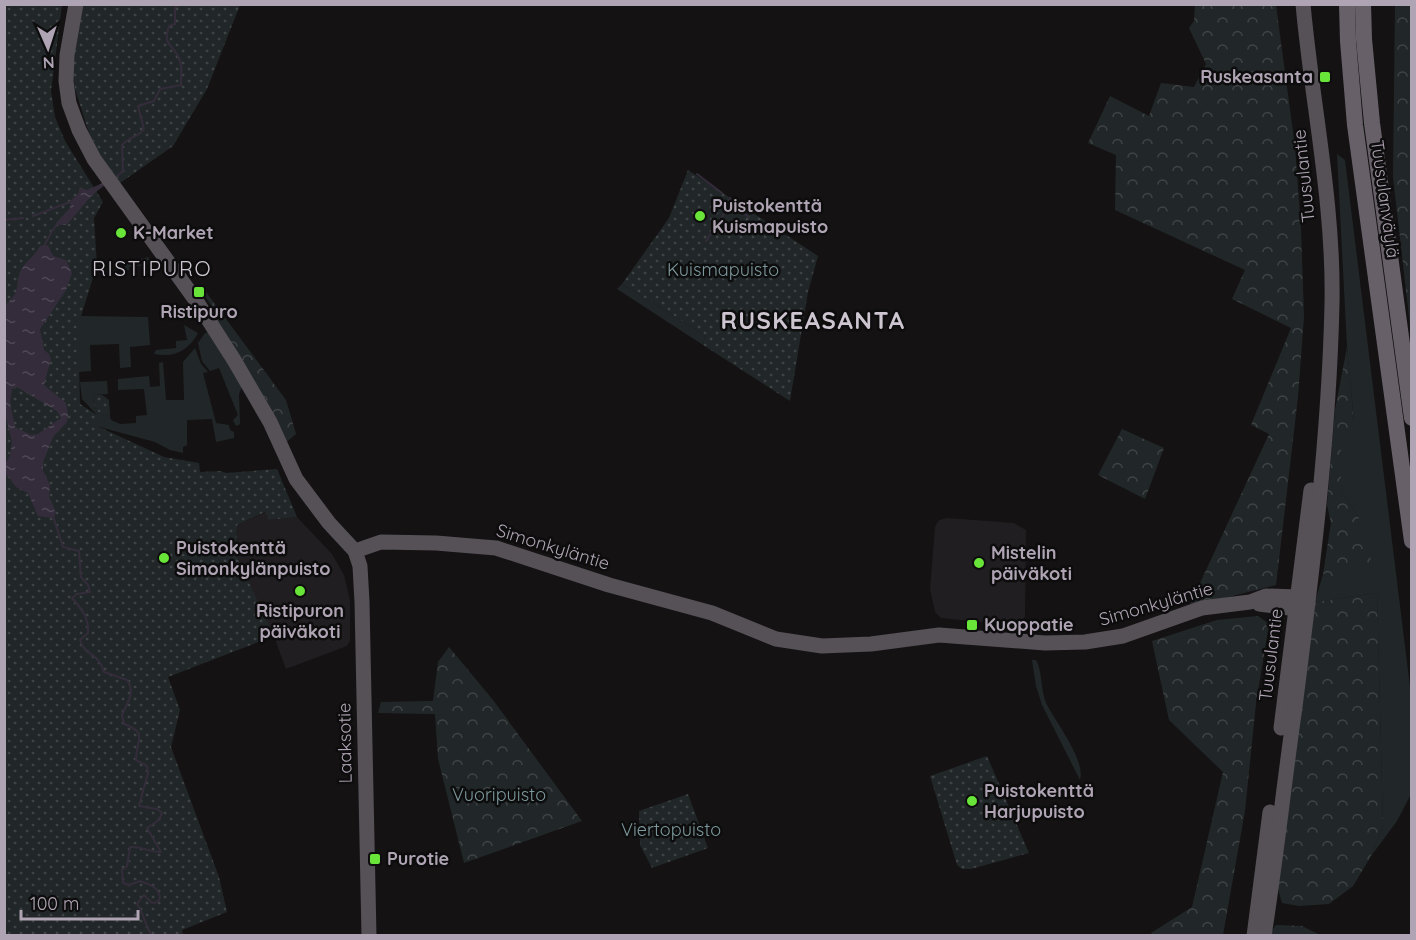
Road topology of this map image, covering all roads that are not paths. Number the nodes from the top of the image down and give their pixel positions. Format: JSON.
{"nodes":[{"id":1,"x":76,"y":4,"type":"edge"},
{"id":2,"x":1303,"y":4,"type":"edge"},
{"id":3,"x":1347,"y":4,"type":"edge"},
{"id":4,"x":1363,"y":4,"type":"edge"},
{"id":5,"x":1370,"y":4,"type":"edge"},
{"id":6,"x":1372,"y":123,"type":"junction"},
{"id":7,"x":1412,"y":418,"type":"edge"},
{"id":8,"x":1412,"y":541,"type":"edge"},
{"id":9,"x":356,"y":551,"type":"junction"},
{"id":10,"x":1301,"y":603,"type":"junction"},
{"id":11,"x":369,"y":936,"type":"edge"},
{"id":12,"x":1254,"y":936,"type":"edge"},
{"id":13,"x":1264,"y":936,"type":"edge"}],
"edges":[{"from":1,"to":9,"type":"main road"},
{"from":2,"to":10,"type":"main road","name":"Tuusulantie"},
{"from":3,"to":8,"type":"highway","name":"Tuusulanväylä"},
{"from":4,"to":6,"type":"highway","name":"Tuusulanväylä"},
{"from":5,"to":6,"type":"highway"},
{"from":6,"to":7,"type":"highway","name":"Tuusulanväylä"},
{"from":9,"to":10,"type":"main road","name":"Simonkyläntie"},
{"from":9,"to":11,"type":"main road","name":"Laaksotie"},
{"from":10,"to":12,"type":"main road","name":"Tuusulantie"},
{"from":10,"to":13,"type":"main road","name":"Tuusulantie"}]}
